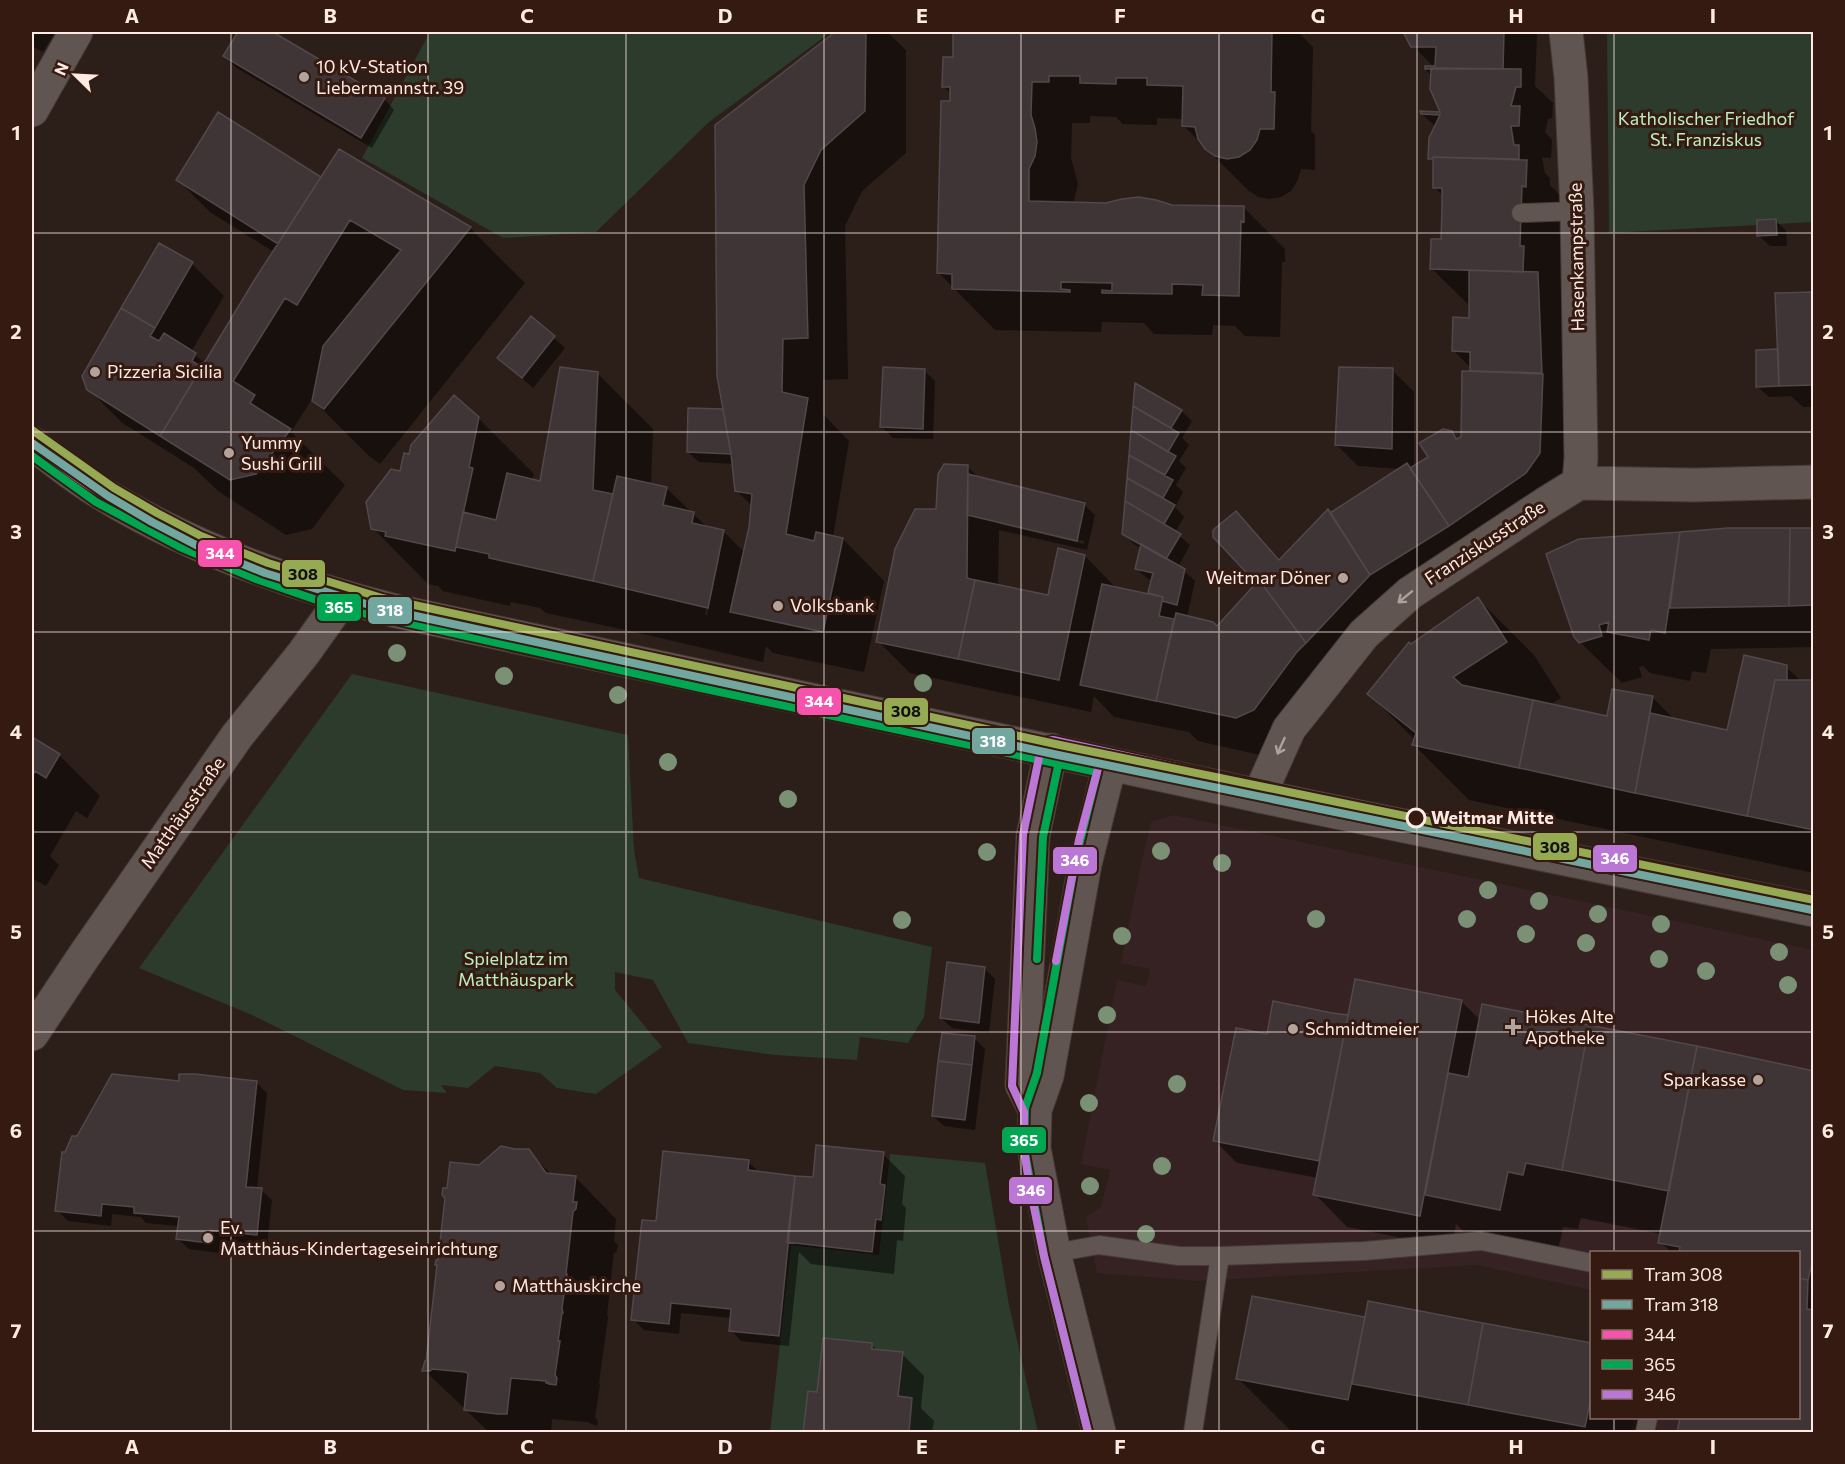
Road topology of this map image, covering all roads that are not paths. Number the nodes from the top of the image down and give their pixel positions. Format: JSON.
{"nodes":[{"id":1,"x":76,"y":32,"type":"edge"},
{"id":2,"x":1566,"y":32,"type":"edge"},
{"id":3,"x":32,"y":110,"type":"edge"},
{"id":4,"x":1576,"y":212,"type":"junction"},
{"id":5,"x":1521,"y":213,"type":"dead end"},
{"id":6,"x":32,"y":443,"type":"edge"},
{"id":7,"x":1814,"y":482,"type":"edge"},
{"id":8,"x":1579,"y":483,"type":"junction"},
{"id":9,"x":343,"y":597,"type":"junction"},
{"id":10,"x":1051,"y":750,"type":"junction"},
{"id":11,"x":1110,"y":764,"type":"junction"},
{"id":12,"x":1259,"y":796,"type":"junction"},
{"id":13,"x":1814,"y":910,"type":"edge"},
{"id":14,"x":32,"y":1034,"type":"edge"},
{"id":15,"x":1035,"y":1110,"type":"junction"},
{"id":16,"x":1054,"y":1253,"type":"junction"},
{"id":17,"x":1220,"y":1256,"type":"junction"},
{"id":18,"x":1590,"y":1263,"type":"edge"},
{"id":19,"x":1099,"y":1432,"type":"edge"},
{"id":20,"x":1193,"y":1432,"type":"edge"}],
"edges":[{"from":1,"to":3,"type":"street"},
{"from":2,"to":4,"type":"street","name":"Hasenkampstraße"},
{"from":4,"to":5,"type":"lane"},
{"from":4,"to":8,"type":"street","name":"Hasenkampstraße"},
{"from":6,"to":9,"type":"street"},
{"from":7,"to":8,"type":"street"},
{"from":8,"to":12,"type":"street","name":"Franziskusstraße","one_way":true},
{"from":9,"to":10,"type":"street"},
{"from":9,"to":14,"type":"street","name":"Matthäusstraße"},
{"from":10,"to":11,"type":"street"},
{"from":10,"to":15,"type":"street"},
{"from":11,"to":12,"type":"street"},
{"from":11,"to":15,"type":"street"},
{"from":12,"to":13,"type":"street"},
{"from":15,"to":16,"type":"street"},
{"from":16,"to":17,"type":"lane"},
{"from":16,"to":19,"type":"street"},
{"from":17,"to":18,"type":"lane"},
{"from":17,"to":20,"type":"lane"}]}
